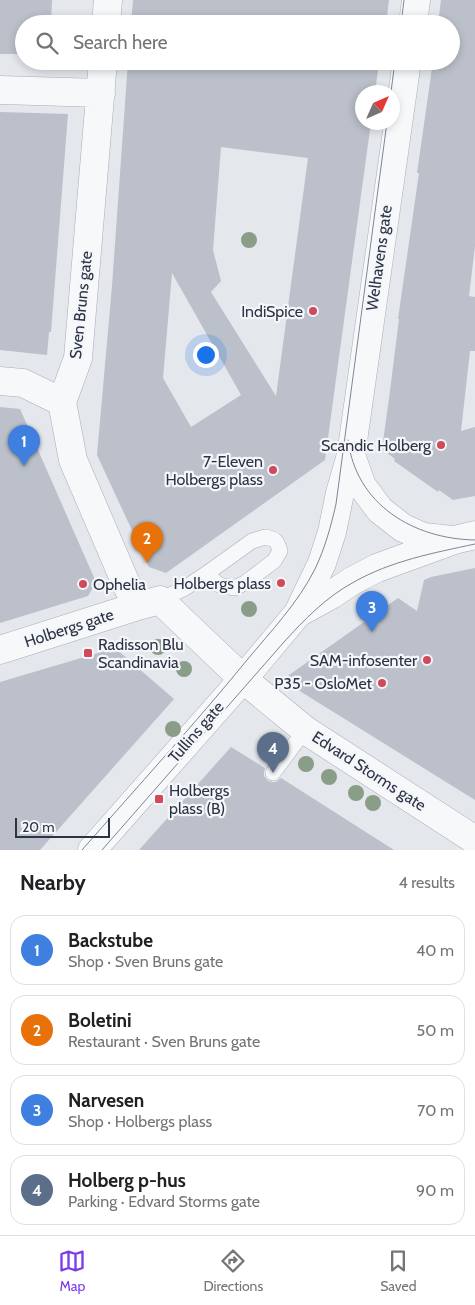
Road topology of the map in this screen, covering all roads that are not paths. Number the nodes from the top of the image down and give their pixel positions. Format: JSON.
{"nodes":[{"id":1,"x":108,"y":0,"type":"edge"},
{"id":2,"x":416,"y":0,"type":"edge"},
{"id":3,"x":107,"y":15,"type":"edge"},
{"id":4,"x":414,"y":15,"type":"edge"},
{"id":5,"x":102,"y":70,"type":"edge"},
{"id":6,"x":407,"y":70,"type":"edge"},
{"id":7,"x":0,"y":90,"type":"edge"},
{"id":8,"x":101,"y":93,"type":"junction"},
{"id":9,"x":0,"y":381,"type":"edge"},
{"id":10,"x":62,"y":402,"type":"junction"},
{"id":11,"x":351,"y":455,"type":"junction"},
{"id":12,"x":464,"y":538,"type":"edge"},
{"id":13,"x":206,"y":574,"type":"dead end"},
{"id":14,"x":149,"y":603,"type":"junction"},
{"id":15,"x":298,"y":613,"type":"junction"},
{"id":16,"x":0,"y":650,"type":"edge"},
{"id":17,"x":243,"y":679,"type":"junction"},
{"id":18,"x":305,"y":730,"type":"junction"},
{"id":19,"x":273,"y":773,"type":"dead end"},
{"id":20,"x":475,"y":840,"type":"edge"},
{"id":21,"x":92,"y":850,"type":"edge"}],
"edges":[{"from":1,"to":3,"type":"street"},
{"from":2,"to":4,"type":"street"},
{"from":5,"to":8,"type":"street","name":"Sven Bruns gate"},
{"from":6,"to":11,"type":"street","name":"Welhavens gate"},
{"from":7,"to":8,"type":"street"},
{"from":8,"to":10,"type":"street","name":"Sven Bruns gate"},
{"from":9,"to":10,"type":"street"},
{"from":10,"to":14,"type":"street"},
{"from":11,"to":12,"type":"street"},
{"from":11,"to":15,"type":"street"},
{"from":12,"to":15,"type":"street"},
{"from":13,"to":14,"type":"lane"},
{"from":14,"to":16,"type":"street","name":"Holbergs gate"},
{"from":14,"to":17,"type":"street"},
{"from":15,"to":17,"type":"street","name":"Tullins gate"},
{"from":17,"to":18,"type":"street","name":"Edvard Storms gate"},
{"from":17,"to":21,"type":"street","name":"Tullins gate"},
{"from":18,"to":19,"type":"lane"},
{"from":18,"to":20,"type":"street","name":"Edvard Storms gate"}]}
